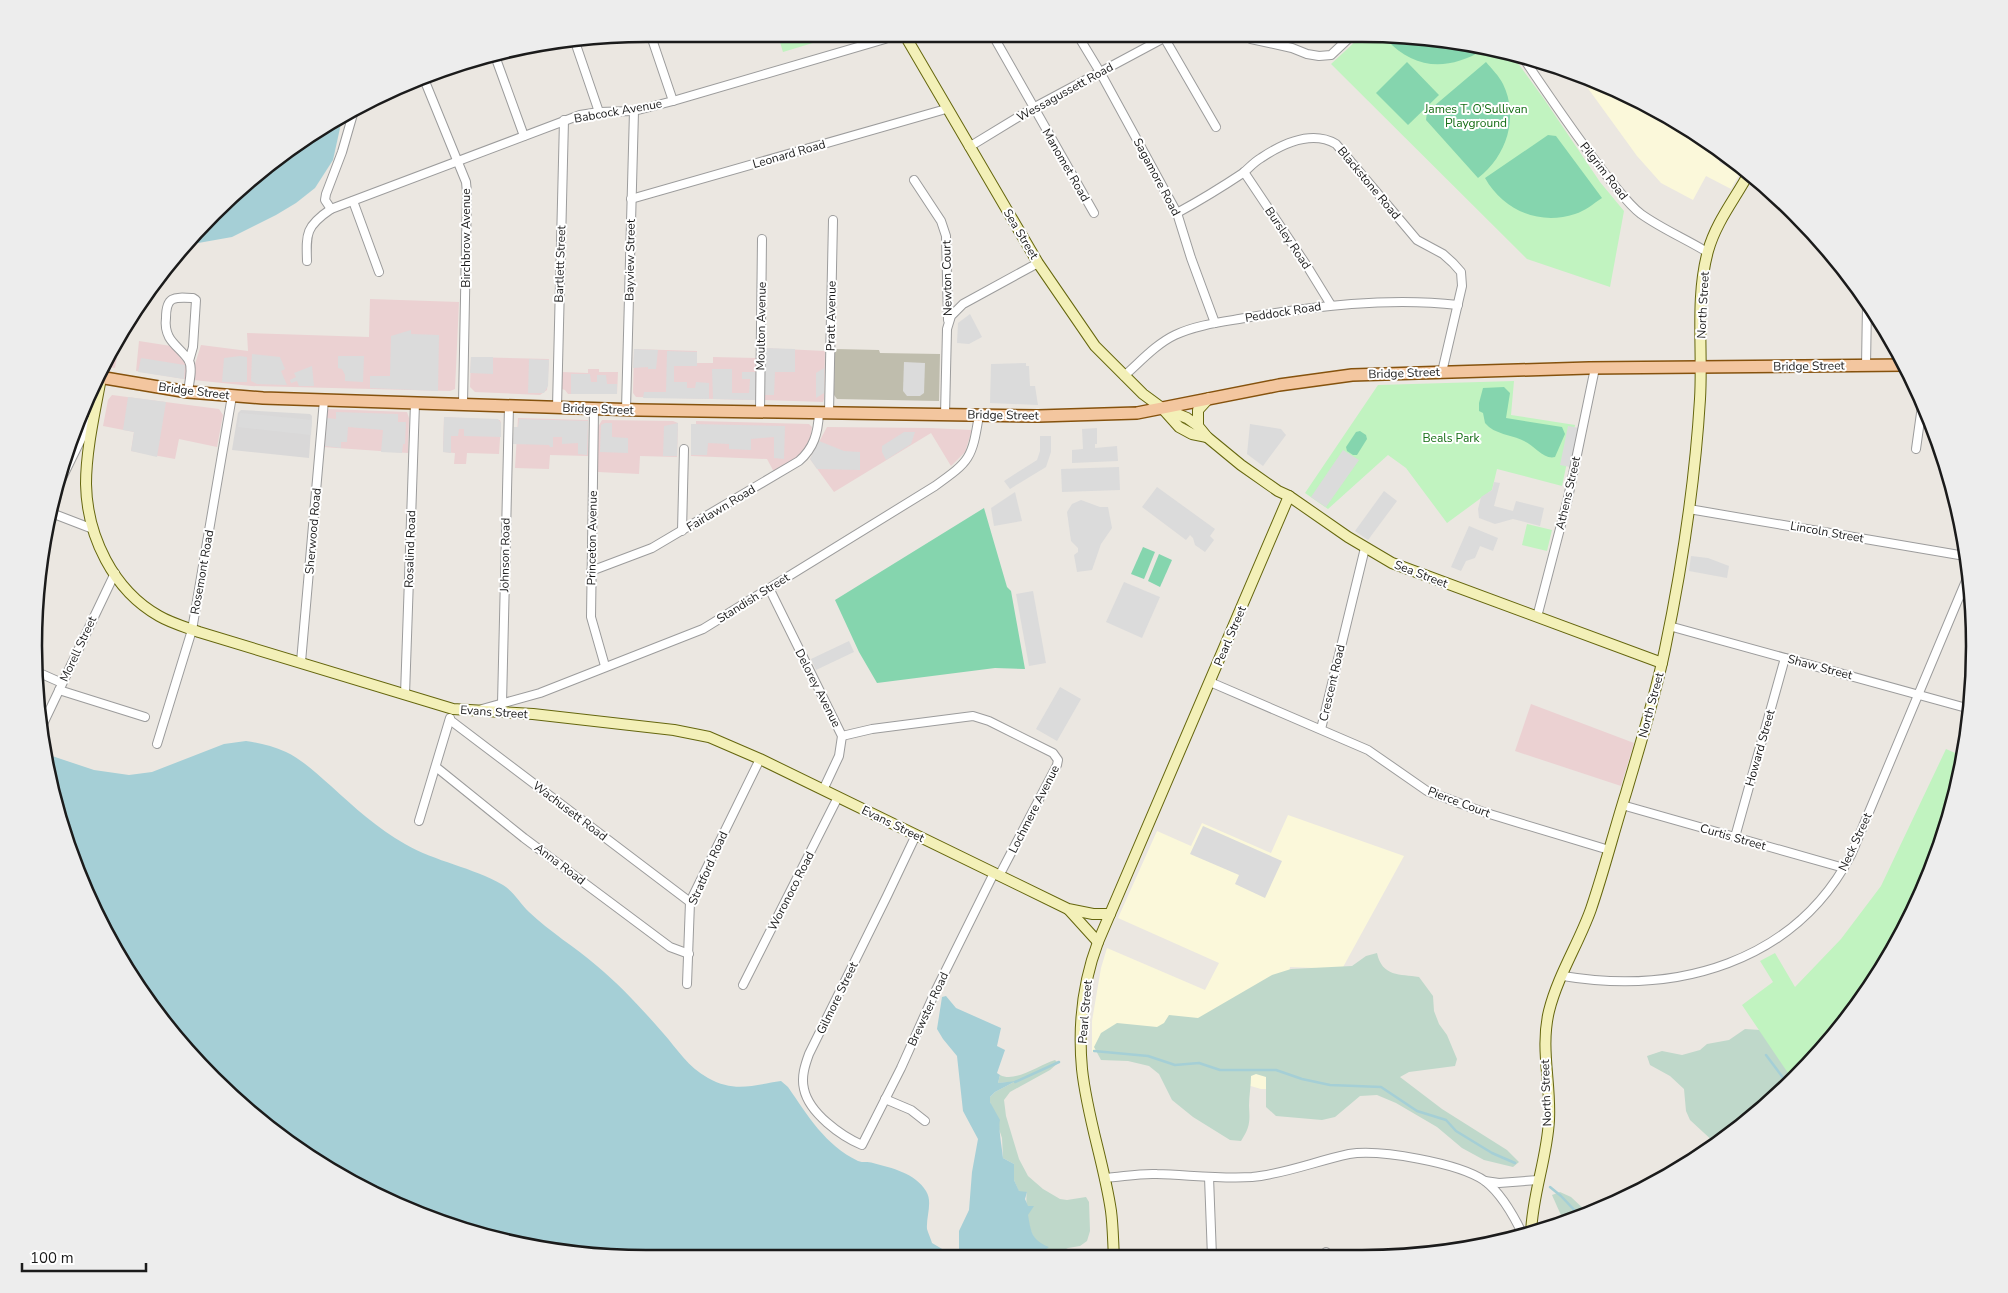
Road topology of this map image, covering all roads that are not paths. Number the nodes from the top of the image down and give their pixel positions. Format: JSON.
{"nodes":[{"id":1,"x":653,"y":42,"type":"edge"},
{"id":2,"x":875,"y":42,"type":"edge"},
{"id":3,"x":908,"y":42,"type":"edge"},
{"id":4,"x":997,"y":42,"type":"edge"},
{"id":5,"x":1082,"y":42,"type":"edge"},
{"id":6,"x":1158,"y":42,"type":"edge"},
{"id":7,"x":1166,"y":42,"type":"edge"},
{"id":8,"x":1265,"y":42,"type":"edge"},
{"id":9,"x":1287,"y":42,"type":"edge"},
{"id":10,"x":1345,"y":42,"type":"edge"},
{"id":11,"x":577,"y":47,"type":"edge"},
{"id":12,"x":1292,"y":48,"type":"junction"},
{"id":13,"x":497,"y":61,"type":"edge"},
{"id":14,"x":1529,"y":67,"type":"edge"},
{"id":15,"x":1100,"y":72,"type":"junction"},
{"id":16,"x":426,"y":84,"type":"edge"},
{"id":17,"x":673,"y":101,"type":"junction"},
{"id":18,"x":1033,"y":108,"type":"junction"},
{"id":19,"x":946,"y":109,"type":"junction"},
{"id":20,"x":634,"y":111,"type":"junction"},
{"id":21,"x":599,"y":112,"type":"junction"},
{"id":22,"x":352,"y":119,"type":"edge"},
{"id":23,"x":564,"y":120,"type":"junction"},
{"id":24,"x":1216,"y":128,"type":"dead end"},
{"id":25,"x":524,"y":136,"type":"junction"},
{"id":26,"x":968,"y":147,"type":"junction"},
{"id":27,"x":458,"y":162,"type":"junction"},
{"id":28,"x":1244,"y":172,"type":"junction"},
{"id":29,"x":914,"y":180,"type":"dead end"},
{"id":30,"x":1745,"y":180,"type":"edge"},
{"id":31,"x":631,"y":200,"type":"junction"},
{"id":32,"x":353,"y":201,"type":"junction"},
{"id":33,"x":331,"y":209,"type":"junction"},
{"id":34,"x":1094,"y":213,"type":"dead end"},
{"id":35,"x":1177,"y":213,"type":"junction"},
{"id":36,"x":833,"y":220,"type":"dead end"},
{"id":37,"x":762,"y":240,"type":"dead end"},
{"id":38,"x":1707,"y":252,"type":"junction"},
{"id":39,"x":307,"y":261,"type":"dead end"},
{"id":40,"x":1038,"y":263,"type":"junction"},
{"id":41,"x":379,"y":272,"type":"dead end"},
{"id":42,"x":1331,"y":305,"type":"junction"},
{"id":43,"x":1458,"y":305,"type":"junction"},
{"id":44,"x":1867,"y":316,"type":"edge"},
{"id":45,"x":1215,"y":323,"type":"junction"},
{"id":46,"x":948,"y":324,"type":"junction"},
{"id":47,"x":189,"y":361,"type":"junction"},
{"id":48,"x":1896,"y":365,"type":"edge"},
{"id":49,"x":1866,"y":366,"type":"junction"},
{"id":50,"x":1595,"y":368,"type":"junction"},
{"id":51,"x":1702,"y":368,"type":"junction"},
{"id":52,"x":1442,"y":372,"type":"junction"},
{"id":53,"x":1124,"y":376,"type":"junction"},
{"id":54,"x":105,"y":379,"type":"edge"},
{"id":55,"x":188,"y":392,"type":"junction"},
{"id":56,"x":98,"y":394,"type":"edge"},
{"id":57,"x":232,"y":396,"type":"junction"},
{"id":58,"x":1209,"y":398,"type":"junction"},
{"id":59,"x":324,"y":400,"type":"junction"},
{"id":60,"x":415,"y":403,"type":"junction"},
{"id":61,"x":464,"y":404,"type":"junction"},
{"id":62,"x":509,"y":406,"type":"junction"},
{"id":63,"x":556,"y":408,"type":"junction"},
{"id":64,"x":594,"y":408,"type":"junction"},
{"id":65,"x":1162,"y":408,"type":"junction"},
{"id":66,"x":96,"y":409,"type":"junction"},
{"id":67,"x":626,"y":409,"type":"junction"},
{"id":68,"x":760,"y":412,"type":"junction"},
{"id":69,"x":824,"y":413,"type":"junction"},
{"id":70,"x":945,"y":415,"type":"junction"},
{"id":71,"x":979,"y":415,"type":"junction"},
{"id":72,"x":1921,"y":417,"type":"edge"},
{"id":73,"x":1198,"y":426,"type":"junction"},
{"id":74,"x":1207,"y":436,"type":"junction"},
{"id":75,"x":684,"y":449,"type":"dead end"},
{"id":76,"x":1916,"y":449,"type":"dead end"},
{"id":77,"x":76,"y":450,"type":"edge"},
{"id":78,"x":1289,"y":496,"type":"junction"},
{"id":79,"x":1689,"y":508,"type":"junction"},
{"id":80,"x":57,"y":515,"type":"edge"},
{"id":81,"x":93,"y":529,"type":"junction"},
{"id":82,"x":682,"y":531,"type":"junction"},
{"id":83,"x":1366,"y":548,"type":"junction"},
{"id":84,"x":1958,"y":555,"type":"edge"},
{"id":85,"x":591,"y":571,"type":"junction"},
{"id":86,"x":114,"y":573,"type":"junction"},
{"id":87,"x":769,"y":588,"type":"junction"},
{"id":88,"x":1962,"y":590,"type":"edge"},
{"id":89,"x":1538,"y":617,"type":"junction"},
{"id":90,"x":1669,"y":626,"type":"junction"},
{"id":91,"x":192,"y":630,"type":"junction"},
{"id":92,"x":1786,"y":658,"type":"junction"},
{"id":93,"x":301,"y":662,"type":"junction"},
{"id":94,"x":1662,"y":663,"type":"junction"},
{"id":95,"x":606,"y":666,"type":"junction"},
{"id":96,"x":44,"y":676,"type":"edge"},
{"id":97,"x":1210,"y":682,"type":"junction"},
{"id":98,"x":61,"y":687,"type":"junction"},
{"id":99,"x":405,"y":695,"type":"junction"},
{"id":100,"x":1918,"y":695,"type":"junction"},
{"id":101,"x":502,"y":704,"type":"junction"},
{"id":102,"x":1962,"y":708,"type":"edge"},
{"id":103,"x":453,"y":709,"type":"junction"},
{"id":104,"x":476,"y":711,"type":"junction"},
{"id":105,"x":47,"y":716,"type":"edge"},
{"id":106,"x":145,"y":717,"type":"dead end"},
{"id":107,"x":450,"y":720,"type":"junction"},
{"id":108,"x":1321,"y":729,"type":"junction"},
{"id":109,"x":842,"y":736,"type":"junction"},
{"id":110,"x":157,"y":744,"type":"dead end"},
{"id":111,"x":760,"y":759,"type":"junction"},
{"id":112,"x":436,"y":767,"type":"junction"},
{"id":113,"x":823,"y":790,"type":"junction"},
{"id":114,"x":838,"y":797,"type":"junction"},
{"id":115,"x":1622,"y":805,"type":"junction"},
{"id":116,"x":419,"y":821,"type":"dead end"},
{"id":117,"x":916,"y":835,"type":"junction"},
{"id":118,"x":1735,"y":837,"type":"junction"},
{"id":119,"x":1609,"y":850,"type":"junction"},
{"id":120,"x":1844,"y":868,"type":"junction"},
{"id":121,"x":997,"y":874,"type":"junction"},
{"id":122,"x":690,"y":902,"type":"junction"},
{"id":123,"x":1068,"y":909,"type":"junction"},
{"id":124,"x":1110,"y":914,"type":"junction"},
{"id":125,"x":1098,"y":942,"type":"junction"},
{"id":126,"x":689,"y":954,"type":"junction"},
{"id":127,"x":1563,"y":976,"type":"junction"},
{"id":128,"x":688,"y":984,"type":"dead end"},
{"id":129,"x":743,"y":985,"type":"dead end"},
{"id":130,"x":885,"y":1099,"type":"junction"},
{"id":131,"x":925,"y":1121,"type":"dead end"},
{"id":132,"x":862,"y":1145,"type":"joint"},
{"id":133,"x":1210,"y":1177,"type":"junction"},
{"id":134,"x":1104,"y":1178,"type":"junction"},
{"id":135,"x":1538,"y":1180,"type":"junction"},
{"id":136,"x":1485,"y":1181,"type":"junction"},
{"id":137,"x":1531,"y":1226,"type":"edge"},
{"id":138,"x":1520,"y":1229,"type":"edge"},
{"id":139,"x":1114,"y":1250,"type":"edge"},
{"id":140,"x":1212,"y":1250,"type":"edge"}],
"edges":[{"from":1,"to":17,"type":"street"},
{"from":2,"to":17,"type":"street","name":"Babcock Avenue"},
{"from":3,"to":19,"type":"street","name":"Sea Street"},
{"from":4,"to":18,"type":"street","name":"Manomet Road"},
{"from":5,"to":15,"type":"street","name":"Sagamore Road"},
{"from":6,"to":15,"type":"street","name":"Wessagussett Road"},
{"from":7,"to":24,"type":"street"},
{"from":8,"to":12,"type":"street"},
{"from":9,"to":12,"type":"street"},
{"from":10,"to":12,"type":"street"},
{"from":11,"to":21,"type":"street"},
{"from":13,"to":25,"type":"street"},
{"from":14,"to":38,"type":"street","name":"Pilgrim Road"},
{"from":15,"to":18,"type":"street","name":"Wessagussett Road"},
{"from":15,"to":35,"type":"street","name":"Sagamore Road"},
{"from":16,"to":27,"type":"street","name":"Birchbrow Avenue"},
{"from":17,"to":20,"type":"street","name":"Babcock Avenue"},
{"from":18,"to":26,"type":"street","name":"Wessagussett Road"},
{"from":18,"to":34,"type":"street","name":"Manomet Road"},
{"from":19,"to":26,"type":"street","name":"Sea Street"},
{"from":19,"to":31,"type":"street","name":"Leonard Road"},
{"from":20,"to":21,"type":"street","name":"Babcock Avenue"},
{"from":20,"to":31,"type":"street","name":"Bayview Street"},
{"from":21,"to":23,"type":"street","name":"Babcock Avenue"},
{"from":22,"to":33,"type":"street"},
{"from":23,"to":25,"type":"street","name":"Babcock Avenue"},
{"from":23,"to":63,"type":"street","name":"Bartlett Street"},
{"from":25,"to":27,"type":"street","name":"Babcock Avenue"},
{"from":26,"to":40,"type":"street","name":"Sea Street"},
{"from":27,"to":32,"type":"street","name":"Babcock Avenue"},
{"from":27,"to":61,"type":"street","name":"Birchbrow Avenue"},
{"from":28,"to":35,"type":"street","name":"Blackstone Road"},
{"from":28,"to":42,"type":"street","name":"Bursley Road"},
{"from":28,"to":43,"type":"street","name":"Blackstone Road"},
{"from":29,"to":46,"type":"street","name":"Newton Court"},
{"from":30,"to":38,"type":"street","name":"North Street"},
{"from":31,"to":67,"type":"street","name":"Bayview Street"},
{"from":32,"to":33,"type":"street","name":"Babcock Avenue"},
{"from":32,"to":41,"type":"street"},
{"from":33,"to":39,"type":"street","name":"Babcock Avenue"},
{"from":35,"to":45,"type":"street","name":"Sagamore Road"},
{"from":36,"to":69,"type":"street","name":"Pratt Avenue"},
{"from":37,"to":68,"type":"street","name":"Moulton Avenue"},
{"from":38,"to":51,"type":"street","name":"North Street"},
{"from":40,"to":46,"type":"street"},
{"from":40,"to":53,"type":"street","name":"Sea Street"},
{"from":42,"to":43,"type":"street","name":"Peddock Road"},
{"from":42,"to":45,"type":"street","name":"Peddock Road"},
{"from":43,"to":52,"type":"street","name":"Blackstone Road"},
{"from":44,"to":49,"type":"street"},
{"from":45,"to":53,"type":"street","name":"Peddock Road"},
{"from":46,"to":70,"type":"street","name":"Newton Court"},
{"from":47,"to":47,"type":"street"},
{"from":47,"to":55,"type":"street"},
{"from":48,"to":49,"type":"main road","name":"Bridge Street"},
{"from":49,"to":51,"type":"main road","name":"Bridge Street"},
{"from":50,"to":51,"type":"main road","name":"Bridge Street"},
{"from":50,"to":52,"type":"main road","name":"Bridge Street"},
{"from":50,"to":89,"type":"street","name":"Athens Street"},
{"from":51,"to":79,"type":"street","name":"North Street"},
{"from":52,"to":58,"type":"main road","name":"Bridge Street"},
{"from":53,"to":65,"type":"street","name":"Sea Street"},
{"from":54,"to":55,"type":"main road","name":"Bridge Street"},
{"from":55,"to":57,"type":"main road","name":"Bridge Street"},
{"from":56,"to":66,"type":"street","name":"Evans Street"},
{"from":57,"to":59,"type":"main road","name":"Bridge Street"},
{"from":57,"to":91,"type":"street","name":"Rosemont Road"},
{"from":58,"to":65,"type":"main road","name":"Bridge Street"},
{"from":58,"to":73,"type":"street"},
{"from":59,"to":60,"type":"main road","name":"Bridge Street"},
{"from":59,"to":93,"type":"street","name":"Sherwood Road"},
{"from":60,"to":61,"type":"main road","name":"Bridge Street"},
{"from":60,"to":99,"type":"street","name":"Rosalind Road"},
{"from":61,"to":62,"type":"main road","name":"Bridge Street"},
{"from":62,"to":63,"type":"main road","name":"Bridge Street"},
{"from":62,"to":101,"type":"street","name":"Johnson Road"},
{"from":63,"to":64,"type":"main road","name":"Bridge Street"},
{"from":64,"to":67,"type":"main road","name":"Bridge Street"},
{"from":64,"to":85,"type":"street","name":"Princeton Avenue"},
{"from":65,"to":71,"type":"main road","name":"Bridge Street"},
{"from":65,"to":73,"type":"street","name":"Sea Street"},
{"from":65,"to":74,"type":"street","name":"Sea Street"},
{"from":66,"to":77,"type":"street"},
{"from":66,"to":81,"type":"street","name":"Evans Street"},
{"from":67,"to":68,"type":"main road","name":"Bridge Street"},
{"from":68,"to":69,"type":"main road","name":"Bridge Street"},
{"from":69,"to":70,"type":"main road","name":"Bridge Street"},
{"from":69,"to":82,"type":"street","name":"Fairlawn Road"},
{"from":70,"to":71,"type":"main road","name":"Bridge Street"},
{"from":71,"to":87,"type":"street","name":"Standish Street"},
{"from":72,"to":76,"type":"street"},
{"from":73,"to":74,"type":"street","name":"Sea Street"},
{"from":74,"to":78,"type":"street","name":"Sea Street"},
{"from":75,"to":82,"type":"street"},
{"from":78,"to":83,"type":"street","name":"Sea Street"},
{"from":78,"to":97,"type":"street","name":"Pearl Street"},
{"from":79,"to":84,"type":"street","name":"Lincoln Street"},
{"from":79,"to":90,"type":"street","name":"North Street"},
{"from":80,"to":81,"type":"street"},
{"from":81,"to":86,"type":"street","name":"Evans Street"},
{"from":82,"to":85,"type":"street","name":"Fairlawn Road"},
{"from":83,"to":89,"type":"street","name":"Sea Street"},
{"from":83,"to":108,"type":"street","name":"Crescent Road"},
{"from":85,"to":95,"type":"street","name":"Princeton Avenue"},
{"from":86,"to":91,"type":"street","name":"Evans Street"},
{"from":86,"to":98,"type":"street","name":"Morell Street"},
{"from":87,"to":95,"type":"street","name":"Standish Street"},
{"from":87,"to":109,"type":"street","name":"Delorey Avenue"},
{"from":88,"to":100,"type":"street","name":"Neck Street"},
{"from":89,"to":94,"type":"street","name":"Sea Street"},
{"from":90,"to":92,"type":"street","name":"Shaw Street"},
{"from":90,"to":94,"type":"street","name":"North Street"},
{"from":91,"to":93,"type":"street","name":"Evans Street"},
{"from":91,"to":110,"type":"street","name":"Rosemont Road"},
{"from":92,"to":100,"type":"street","name":"Shaw Street"},
{"from":92,"to":118,"type":"street","name":"Howard Street"},
{"from":93,"to":99,"type":"street","name":"Evans Street"},
{"from":94,"to":115,"type":"street","name":"North Street"},
{"from":95,"to":101,"type":"street","name":"Standish Street"},
{"from":96,"to":98,"type":"street"},
{"from":97,"to":108,"type":"street","name":"Crescent Road"},
{"from":97,"to":124,"type":"street","name":"Pearl Street"},
{"from":98,"to":105,"type":"street","name":"Morell Street"},
{"from":98,"to":106,"type":"street"},
{"from":99,"to":103,"type":"street","name":"Evans Street"},
{"from":100,"to":102,"type":"street","name":"Shaw Street"},
{"from":100,"to":120,"type":"street","name":"Neck Street"},
{"from":101,"to":104,"type":"street","name":"Standish Street"},
{"from":103,"to":104,"type":"street","name":"Evans Street"},
{"from":103,"to":107,"type":"street"},
{"from":104,"to":111,"type":"street","name":"Evans Street"},
{"from":107,"to":112,"type":"street"},
{"from":107,"to":122,"type":"street","name":"Wachusett Road"},
{"from":108,"to":119,"type":"street","name":"Pierce Court"},
{"from":109,"to":113,"type":"street","name":"Delorey Avenue"},
{"from":109,"to":121,"type":"street","name":"Lochmere Avenue"},
{"from":111,"to":113,"type":"street","name":"Evans Street"},
{"from":111,"to":122,"type":"street","name":"Stratford Road"},
{"from":112,"to":116,"type":"street"},
{"from":112,"to":126,"type":"street","name":"Anna Road"},
{"from":113,"to":114,"type":"street","name":"Evans Street"},
{"from":114,"to":117,"type":"street","name":"Evans Street"},
{"from":114,"to":129,"type":"street","name":"Woronoco Road"},
{"from":115,"to":118,"type":"street","name":"Curtis Street"},
{"from":115,"to":119,"type":"street","name":"North Street"},
{"from":117,"to":121,"type":"street","name":"Evans Street"},
{"from":117,"to":132,"type":"street","name":"Gilmore Street"},
{"from":118,"to":120,"type":"street","name":"Curtis Street"},
{"from":119,"to":127,"type":"street","name":"North Street"},
{"from":120,"to":127,"type":"street","name":"Neck Street"},
{"from":121,"to":123,"type":"street","name":"Evans Street"},
{"from":121,"to":130,"type":"street","name":"Brewster Road"},
{"from":122,"to":126,"type":"street","name":"Stratford Road"},
{"from":123,"to":124,"type":"street","name":"Evans Street"},
{"from":123,"to":125,"type":"street","name":"Evans Street"},
{"from":124,"to":125,"type":"street","name":"Pearl Street"},
{"from":125,"to":134,"type":"street","name":"Pearl Street"},
{"from":126,"to":128,"type":"street","name":"Stratford Road"},
{"from":127,"to":135,"type":"street","name":"North Street"},
{"from":130,"to":131,"type":"street"},
{"from":130,"to":132,"type":"street","name":"Brewster Road"},
{"from":133,"to":134,"type":"street"},
{"from":133,"to":136,"type":"street"},
{"from":133,"to":140,"type":"street"},
{"from":134,"to":139,"type":"street","name":"Pearl Street"},
{"from":135,"to":136,"type":"street"},
{"from":135,"to":137,"type":"street","name":"North Street"},
{"from":136,"to":138,"type":"street"}]}
